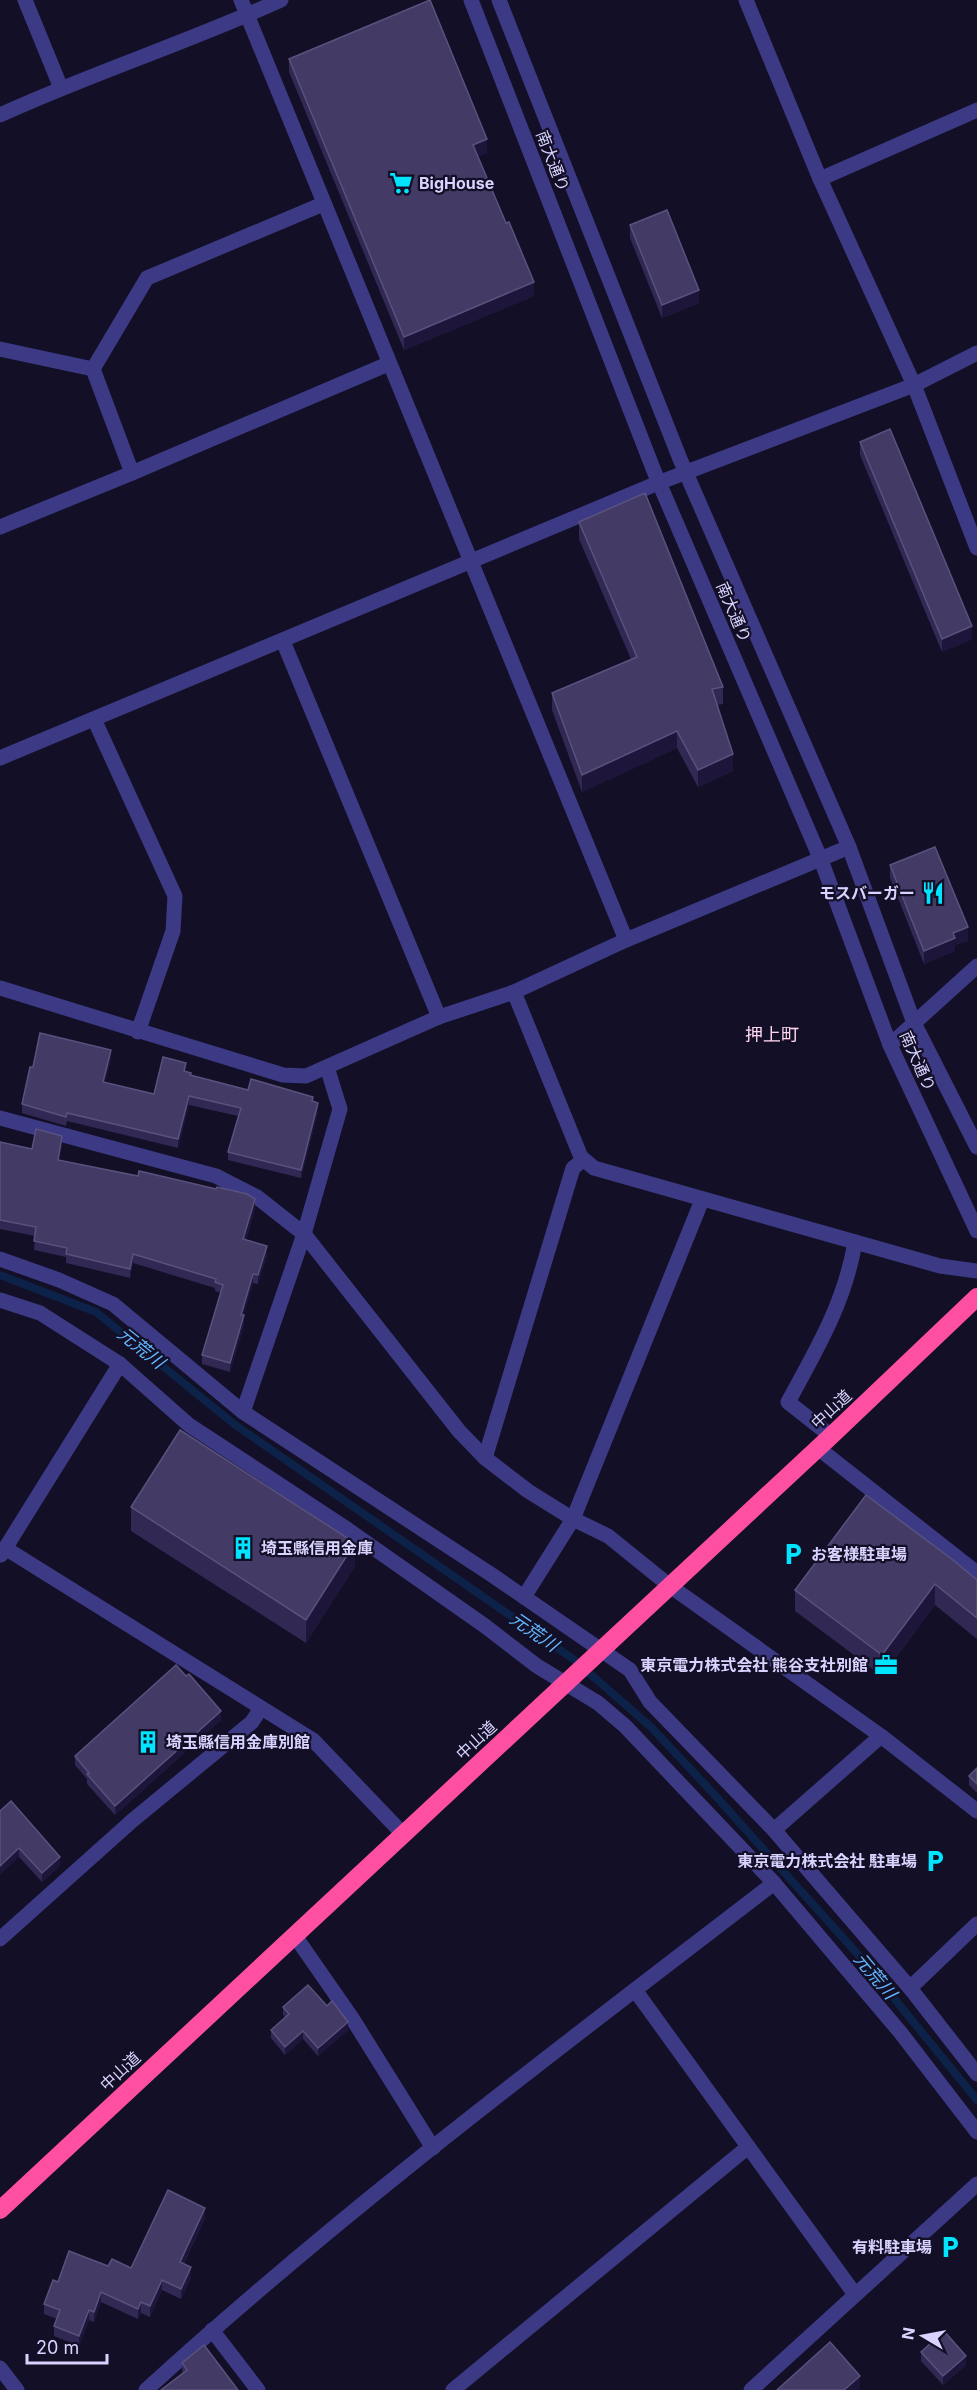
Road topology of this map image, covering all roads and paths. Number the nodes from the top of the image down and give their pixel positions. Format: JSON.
{"nodes":[{"id":1,"x":25,"y":0,"type":"edge"},
{"id":2,"x":241,"y":0,"type":"edge"},
{"id":3,"x":281,"y":0,"type":"edge"},
{"id":4,"x":471,"y":0,"type":"edge"},
{"id":5,"x":499,"y":0,"type":"edge"},
{"id":6,"x":746,"y":0,"type":"edge"},
{"id":7,"x":248,"y":15,"type":"junction"},
{"id":8,"x":61,"y":88,"type":"junction"},
{"id":9,"x":977,"y":110,"type":"edge"},
{"id":10,"x":0,"y":115,"type":"edge"},
{"id":11,"x":820,"y":179,"type":"junction"},
{"id":12,"x":323,"y":204,"type":"junction"},
{"id":13,"x":0,"y":349,"type":"edge"},
{"id":14,"x":977,"y":352,"type":"edge"},
{"id":15,"x":388,"y":364,"type":"junction"},
{"id":16,"x":93,"y":369,"type":"junction"},
{"id":17,"x":914,"y":385,"type":"junction"},
{"id":18,"x":685,"y":472,"type":"junction"},
{"id":19,"x":132,"y":473,"type":"junction"},
{"id":20,"x":658,"y":483,"type":"junction"},
{"id":21,"x":0,"y":527,"type":"edge"},
{"id":22,"x":977,"y":548,"type":"edge"},
{"id":23,"x":470,"y":563,"type":"junction"},
{"id":24,"x":283,"y":641,"type":"junction"},
{"id":25,"x":94,"y":719,"type":"junction"},
{"id":26,"x":0,"y":758,"type":"edge"},
{"id":27,"x":849,"y":848,"type":"junction"},
{"id":28,"x":821,"y":860,"type":"junction"},
{"id":29,"x":626,"y":940,"type":"junction"},
{"id":30,"x":977,"y":966,"type":"edge"},
{"id":31,"x":0,"y":988,"type":"edge"},
{"id":32,"x":514,"y":992,"type":"junction"},
{"id":33,"x":439,"y":1017,"type":"junction"},
{"id":34,"x":914,"y":1023,"type":"junction"},
{"id":35,"x":138,"y":1032,"type":"junction"},
{"id":36,"x":890,"y":1045,"type":"junction"},
{"id":37,"x":327,"y":1067,"type":"junction"},
{"id":38,"x":0,"y":1118,"type":"edge"},
{"id":39,"x":977,"y":1147,"type":"edge"},
{"id":40,"x":583,"y":1160,"type":"junction"},
{"id":41,"x":702,"y":1200,"type":"junction"},
{"id":42,"x":977,"y":1231,"type":"edge"},
{"id":43,"x":304,"y":1234,"type":"junction"},
{"id":44,"x":855,"y":1242,"type":"junction"},
{"id":45,"x":0,"y":1259,"type":"edge"},
{"id":46,"x":977,"y":1271,"type":"edge"},
{"id":47,"x":977,"y":1297,"type":"edge"},
{"id":48,"x":0,"y":1299,"type":"edge"},
{"id":49,"x":120,"y":1364,"type":"junction"},
{"id":50,"x":243,"y":1412,"type":"junction"},
{"id":51,"x":825,"y":1442,"type":"junction"},
{"id":52,"x":485,"y":1458,"type":"junction"},
{"id":53,"x":573,"y":1519,"type":"junction"},
{"id":54,"x":3,"y":1552,"type":"edge"},
{"id":55,"x":977,"y":1573,"type":"edge"},
{"id":56,"x":670,"y":1586,"type":"junction"},
{"id":57,"x":524,"y":1597,"type":"junction"},
{"id":58,"x":600,"y":1651,"type":"junction"},
{"id":59,"x":566,"y":1683,"type":"junction"},
{"id":60,"x":261,"y":1708,"type":"junction"},
{"id":61,"x":881,"y":1736,"type":"junction"},
{"id":62,"x":977,"y":1811,"type":"edge"},
{"id":63,"x":774,"y":1830,"type":"junction"},
{"id":64,"x":403,"y":1834,"type":"junction"},
{"id":65,"x":774,"y":1883,"type":"junction"},
{"id":66,"x":977,"y":1924,"type":"edge"},
{"id":67,"x":295,"y":1936,"type":"junction"},
{"id":68,"x":0,"y":1939,"type":"edge"},
{"id":69,"x":910,"y":1988,"type":"junction"},
{"id":70,"x":635,"y":1990,"type":"junction"},
{"id":71,"x":977,"y":2074,"type":"edge"},
{"id":72,"x":977,"y":2132,"type":"edge"},
{"id":73,"x":748,"y":2147,"type":"junction"},
{"id":74,"x":433,"y":2148,"type":"junction"},
{"id":75,"x":977,"y":2184,"type":"edge"},
{"id":76,"x":0,"y":2210,"type":"edge"},
{"id":77,"x":854,"y":2294,"type":"junction"},
{"id":78,"x":212,"y":2330,"type":"junction"},
{"id":79,"x":0,"y":2368,"type":"edge"},
{"id":80,"x":17,"y":2390,"type":"edge"},
{"id":81,"x":146,"y":2390,"type":"edge"},
{"id":82,"x":258,"y":2390,"type":"edge"},
{"id":83,"x":453,"y":2390,"type":"edge"},
{"id":84,"x":751,"y":2390,"type":"edge"}],
"edges":[{"from":1,"to":8,"type":"street"},
{"from":2,"to":7,"type":"street"},
{"from":3,"to":7,"type":"street"},
{"from":4,"to":20,"type":"street","name":"南大通り"},
{"from":5,"to":18,"type":"street","name":"南大通り"},
{"from":6,"to":11,"type":"street"},
{"from":7,"to":8,"type":"street"},
{"from":7,"to":12,"type":"street"},
{"from":8,"to":10,"type":"street"},
{"from":9,"to":11,"type":"street"},
{"from":11,"to":17,"type":"street"},
{"from":12,"to":15,"type":"street"},
{"from":12,"to":16,"type":"street"},
{"from":13,"to":16,"type":"street"},
{"from":14,"to":17,"type":"street"},
{"from":15,"to":19,"type":"street"},
{"from":15,"to":23,"type":"street"},
{"from":16,"to":19,"type":"street"},
{"from":17,"to":18,"type":"street"},
{"from":17,"to":22,"type":"street"},
{"from":18,"to":20,"type":"street"},
{"from":18,"to":27,"type":"street","name":"南大通り"},
{"from":19,"to":21,"type":"street"},
{"from":20,"to":23,"type":"street"},
{"from":20,"to":28,"type":"street","name":"南大通り"},
{"from":23,"to":24,"type":"street"},
{"from":23,"to":29,"type":"street"},
{"from":24,"to":25,"type":"street"},
{"from":24,"to":33,"type":"street"},
{"from":25,"to":26,"type":"street"},
{"from":25,"to":35,"type":"street"},
{"from":27,"to":28,"type":"street"},
{"from":27,"to":34,"type":"street","name":"南大通り"},
{"from":28,"to":29,"type":"street"},
{"from":28,"to":36,"type":"street","name":"南大通り"},
{"from":29,"to":32,"type":"street"},
{"from":30,"to":34,"type":"street"},
{"from":31,"to":35,"type":"street"},
{"from":32,"to":33,"type":"street"},
{"from":32,"to":40,"type":"street"},
{"from":33,"to":37,"type":"street"},
{"from":34,"to":36,"type":"street"},
{"from":34,"to":39,"type":"street","name":"南大通り"},
{"from":35,"to":37,"type":"street"},
{"from":36,"to":42,"type":"street","name":"南大通り"},
{"from":37,"to":43,"type":"street"},
{"from":38,"to":43,"type":"street"},
{"from":40,"to":41,"type":"street"},
{"from":40,"to":52,"type":"street"},
{"from":41,"to":44,"type":"street"},
{"from":41,"to":53,"type":"street"},
{"from":43,"to":50,"type":"street"},
{"from":43,"to":52,"type":"street"},
{"from":44,"to":46,"type":"street"},
{"from":44,"to":51,"type":"street"},
{"from":45,"to":50,"type":"street"},
{"from":47,"to":51,"type":"highway","name":"中山道"},
{"from":48,"to":49,"type":"street"},
{"from":49,"to":54,"type":"street"},
{"from":49,"to":59,"type":"street"},
{"from":50,"to":57,"type":"street"},
{"from":51,"to":55,"type":"street"},
{"from":51,"to":56,"type":"highway","name":"中山道"},
{"from":52,"to":53,"type":"street"},
{"from":53,"to":56,"type":"street"},
{"from":53,"to":57,"type":"street"},
{"from":54,"to":60,"type":"street"},
{"from":56,"to":58,"type":"highway","name":"中山道"},
{"from":56,"to":61,"type":"street"},
{"from":57,"to":58,"type":"street"},
{"from":58,"to":59,"type":"highway","name":"中山道"},
{"from":58,"to":63,"type":"street"},
{"from":59,"to":64,"type":"highway","name":"中山道"},
{"from":59,"to":65,"type":"street"},
{"from":60,"to":64,"type":"street"},
{"from":60,"to":68,"type":"street"},
{"from":61,"to":62,"type":"street"},
{"from":61,"to":63,"type":"street"},
{"from":63,"to":69,"type":"street"},
{"from":64,"to":67,"type":"highway","name":"中山道"},
{"from":65,"to":70,"type":"street"},
{"from":65,"to":72,"type":"street"},
{"from":66,"to":69,"type":"street"},
{"from":67,"to":74,"type":"street"},
{"from":67,"to":76,"type":"highway","name":"中山道"},
{"from":69,"to":71,"type":"street"},
{"from":70,"to":73,"type":"street"},
{"from":70,"to":74,"type":"street"},
{"from":73,"to":77,"type":"street"},
{"from":73,"to":83,"type":"street"},
{"from":74,"to":78,"type":"street"},
{"from":75,"to":77,"type":"street"},
{"from":77,"to":84,"type":"street"},
{"from":78,"to":81,"type":"street"},
{"from":78,"to":82,"type":"street"},
{"from":79,"to":80,"type":"street"}]}
